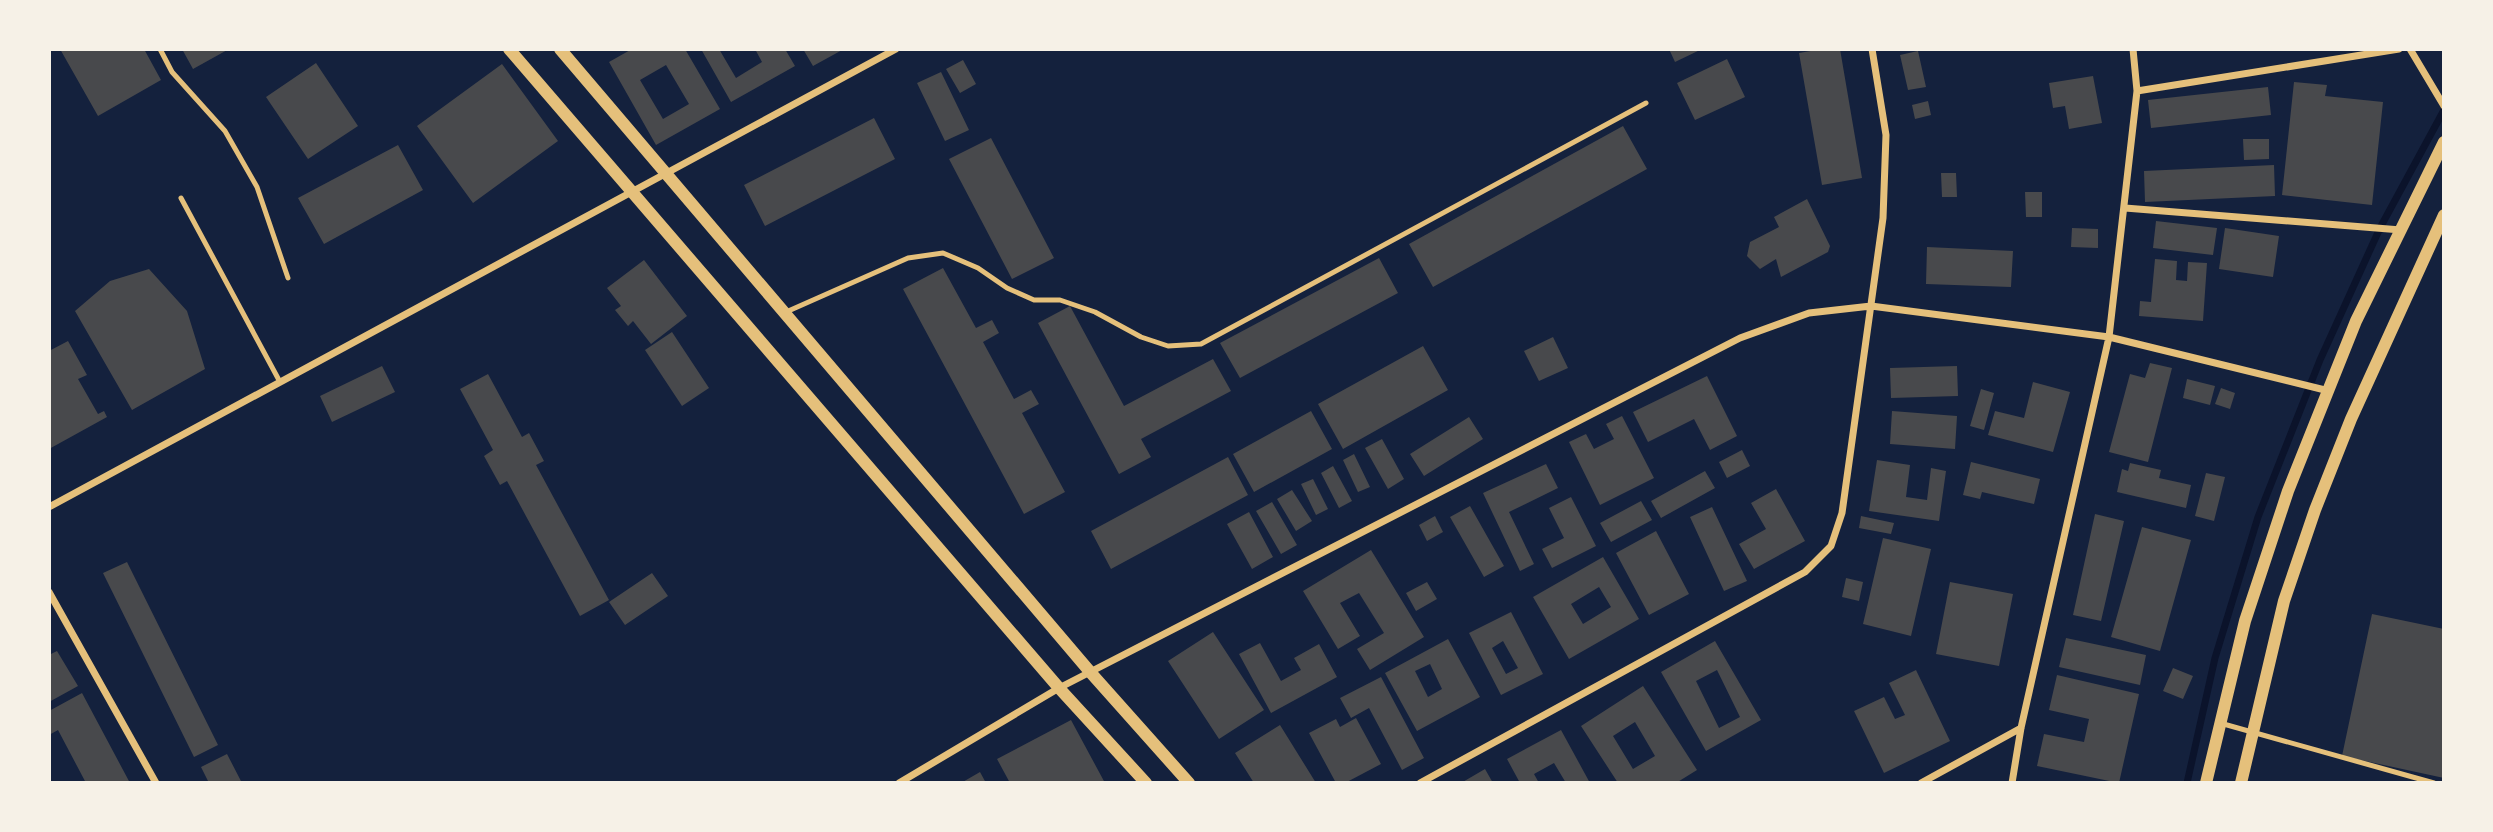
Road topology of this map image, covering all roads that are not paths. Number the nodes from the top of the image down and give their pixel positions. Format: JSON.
{"nodes":[{"id":1,"x":160,"y":49,"type":"edge"},
{"id":2,"x":509,"y":49,"type":"edge"},
{"id":3,"x":560,"y":49,"type":"edge"},
{"id":4,"x":896,"y":49,"type":"edge"},
{"id":5,"x":1872,"y":49,"type":"edge"},
{"id":6,"x":2133,"y":49,"type":"edge"},
{"id":7,"x":2399,"y":49,"type":"edge"},
{"id":8,"x":2410,"y":49,"type":"edge"},
{"id":9,"x":2137,"y":90,"type":"junction"},
{"id":10,"x":1646,"y":103,"type":"dead end"},
{"id":11,"x":2444,"y":106,"type":"edge"},
{"id":12,"x":2444,"y":142,"type":"edge"},
{"id":13,"x":665,"y":174,"type":"junction"},
{"id":14,"x":632,"y":192,"type":"junction"},
{"id":15,"x":181,"y":198,"type":"dead end"},
{"id":16,"x":2125,"y":208,"type":"junction"},
{"id":17,"x":2443,"y":221,"type":"edge"},
{"id":18,"x":2400,"y":230,"type":"junction"},
{"id":19,"x":288,"y":278,"type":"dead end"},
{"id":20,"x":1871,"y":306,"type":"junction"},
{"id":21,"x":784,"y":313,"type":"junction"},
{"id":22,"x":2109,"y":337,"type":"junction"},
{"id":23,"x":280,"y":382,"type":"junction"},
{"id":24,"x":2329,"y":391,"type":"junction"},
{"id":25,"x":49,"y":507,"type":"edge"},
{"id":26,"x":49,"y":592,"type":"edge"},
{"id":27,"x":1091,"y":673,"type":"junction"},
{"id":28,"x":1059,"y":688,"type":"junction"},
{"id":29,"x":2220,"y":723,"type":"junction"},
{"id":30,"x":2021,"y":728,"type":"junction"},
{"id":31,"x":2253,"y":731,"type":"junction"},
{"id":32,"x":156,"y":783,"type":"edge"},
{"id":33,"x":899,"y":783,"type":"edge"},
{"id":34,"x":1146,"y":783,"type":"edge"},
{"id":35,"x":1189,"y":783,"type":"edge"},
{"id":36,"x":1420,"y":783,"type":"edge"},
{"id":37,"x":1921,"y":783,"type":"edge"},
{"id":38,"x":2012,"y":783,"type":"edge"},
{"id":39,"x":2206,"y":783,"type":"edge"},
{"id":40,"x":2241,"y":783,"type":"edge"},
{"id":41,"x":2434,"y":783,"type":"edge"}],
"edges":[{"from":1,"to":19,"type":"lane"},
{"from":2,"to":14,"type":"street"},
{"from":3,"to":13,"type":"street"},
{"from":4,"to":13,"type":"street"},
{"from":5,"to":20,"type":"street"},
{"from":6,"to":9,"type":"street"},
{"from":7,"to":9,"type":"street"},
{"from":8,"to":11,"type":"street"},
{"from":9,"to":16,"type":"street"},
{"from":10,"to":21,"type":"lane"},
{"from":12,"to":18,"type":"street"},
{"from":13,"to":14,"type":"street"},
{"from":13,"to":21,"type":"street"},
{"from":14,"to":23,"type":"street"},
{"from":14,"to":28,"type":"street"},
{"from":15,"to":23,"type":"lane"},
{"from":16,"to":18,"type":"street"},
{"from":16,"to":22,"type":"street"},
{"from":17,"to":31,"type":"street"},
{"from":18,"to":24,"type":"street"},
{"from":20,"to":22,"type":"street"},
{"from":20,"to":27,"type":"street"},
{"from":20,"to":36,"type":"street"},
{"from":21,"to":27,"type":"street"},
{"from":22,"to":24,"type":"street"},
{"from":22,"to":30,"type":"street"},
{"from":23,"to":25,"type":"street"},
{"from":24,"to":29,"type":"street"},
{"from":26,"to":32,"type":"street"},
{"from":27,"to":28,"type":"street"},
{"from":27,"to":35,"type":"street"},
{"from":28,"to":33,"type":"street"},
{"from":28,"to":34,"type":"street"},
{"from":29,"to":31,"type":"lane"},
{"from":29,"to":39,"type":"street"},
{"from":30,"to":37,"type":"street"},
{"from":30,"to":38,"type":"street"},
{"from":31,"to":40,"type":"street"},
{"from":31,"to":41,"type":"lane"}]}
